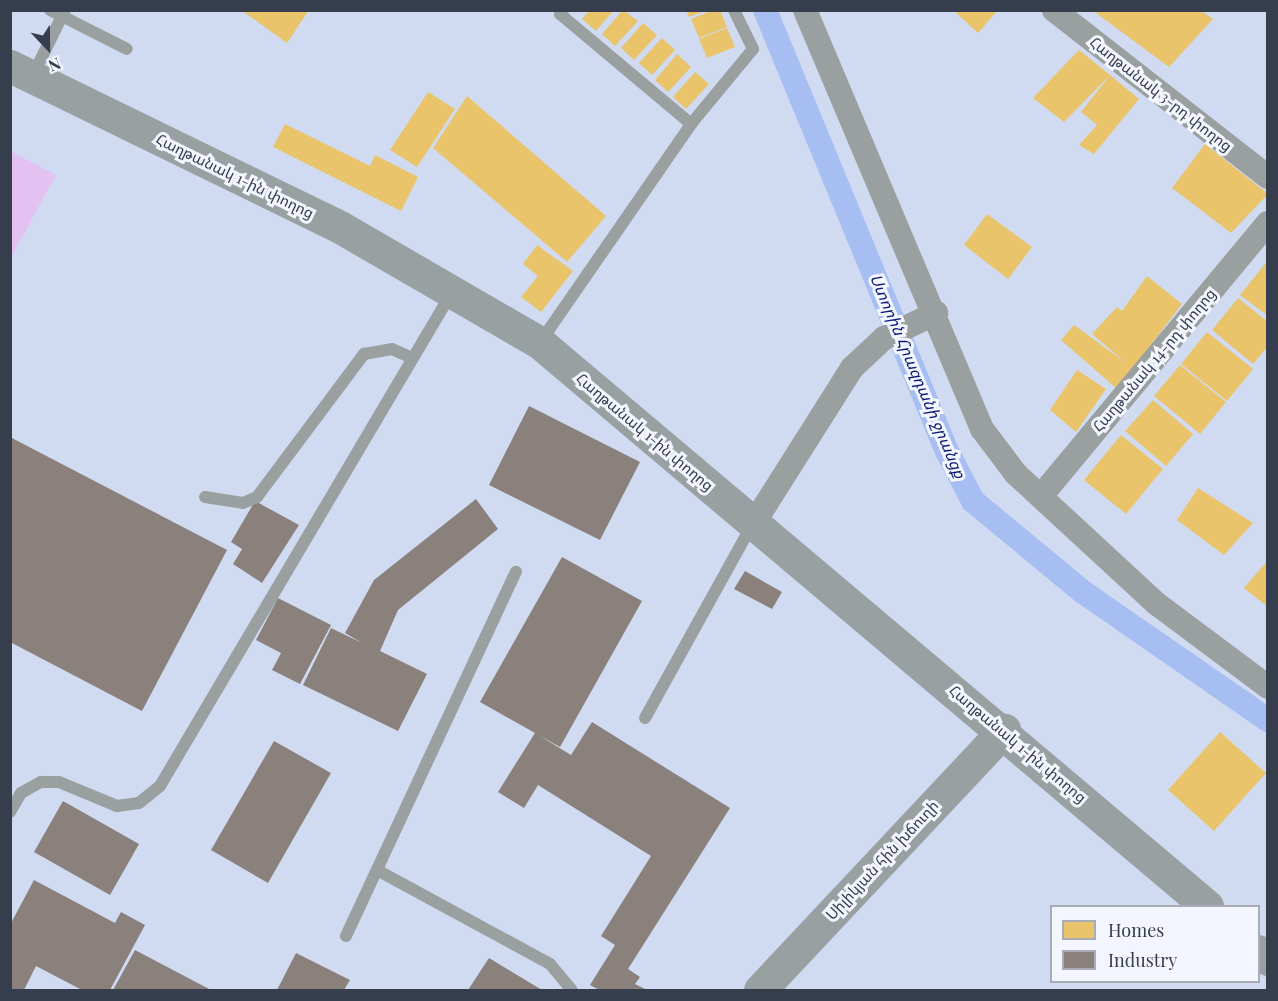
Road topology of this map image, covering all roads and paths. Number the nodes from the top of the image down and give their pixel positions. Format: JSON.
{"nodes":[{"id":1,"x":50,"y":10,"type":"edge"},
{"id":2,"x":563,"y":10,"type":"edge"},
{"id":3,"x":734,"y":10,"type":"edge"},
{"id":4,"x":805,"y":10,"type":"edge"},
{"id":5,"x":1054,"y":10,"type":"edge"},
{"id":6,"x":63,"y":14,"type":"edge"},
{"id":7,"x":127,"y":49,"type":"dead end"},
{"id":8,"x":21,"y":71,"type":"edge"},
{"id":9,"x":691,"y":124,"type":"junction"},
{"id":10,"x":1268,"y":177,"type":"edge"},
{"id":11,"x":1268,"y":223,"type":"edge"},
{"id":12,"x":452,"y":291,"type":"junction"},
{"id":13,"x":936,"y":313,"type":"junction"},
{"id":14,"x":540,"y":343,"type":"junction"},
{"id":15,"x":412,"y":358,"type":"junction"},
{"id":16,"x":205,"y":496,"type":"dead end"},
{"id":17,"x":1041,"y":496,"type":"junction"},
{"id":18,"x":754,"y":523,"type":"junction"},
{"id":19,"x":516,"y":572,"type":"dead end"},
{"id":20,"x":1265,"y":680,"type":"edge"},
{"id":21,"x":645,"y":718,"type":"dead end"},
{"id":22,"x":1004,"y":730,"type":"junction"},
{"id":23,"x":10,"y":812,"type":"edge"},
{"id":24,"x":377,"y":870,"type":"junction"},
{"id":25,"x":1206,"y":905,"type":"edge"},
{"id":26,"x":346,"y":936,"type":"dead end"},
{"id":27,"x":572,"y":990,"type":"edge"},
{"id":28,"x":760,"y":990,"type":"edge"}],
"edges":[{"from":1,"to":6,"type":"lane"},
{"from":2,"to":9,"type":"lane"},
{"from":3,"to":9,"type":"lane"},
{"from":4,"to":13,"type":"street"},
{"from":5,"to":10,"type":"street","name":"Հաղթանակ 3-րդ փողոց"},
{"from":6,"to":7,"type":"lane"},
{"from":6,"to":8,"type":"lane"},
{"from":8,"to":12,"type":"main road","name":"Հաղթանակ 1-ին փողոց"},
{"from":9,"to":14,"type":"lane"},
{"from":11,"to":17,"type":"street","name":"Հաղթանակ 14-րդ փողոց"},
{"from":12,"to":14,"type":"main road","name":"Հաղթանակ 1-ին փողոց"},
{"from":12,"to":15,"type":"lane"},
{"from":13,"to":17,"type":"street"},
{"from":13,"to":18,"type":"street"},
{"from":14,"to":18,"type":"main road","name":"Հաղթանակ 1-ին փողոց"},
{"from":15,"to":16,"type":"lane"},
{"from":15,"to":23,"type":"lane"},
{"from":17,"to":20,"type":"street"},
{"from":18,"to":21,"type":"lane"},
{"from":18,"to":22,"type":"main road","name":"Հաղթանակ 1-ին փողոց"},
{"from":19,"to":24,"type":"lane"},
{"from":22,"to":25,"type":"main road","name":"Հաղթանակ 1-ին փողոց"},
{"from":22,"to":28,"type":"main road","name":"Սիլիկյան հին խճուղի"},
{"from":24,"to":26,"type":"lane"},
{"from":24,"to":27,"type":"lane"}]}
